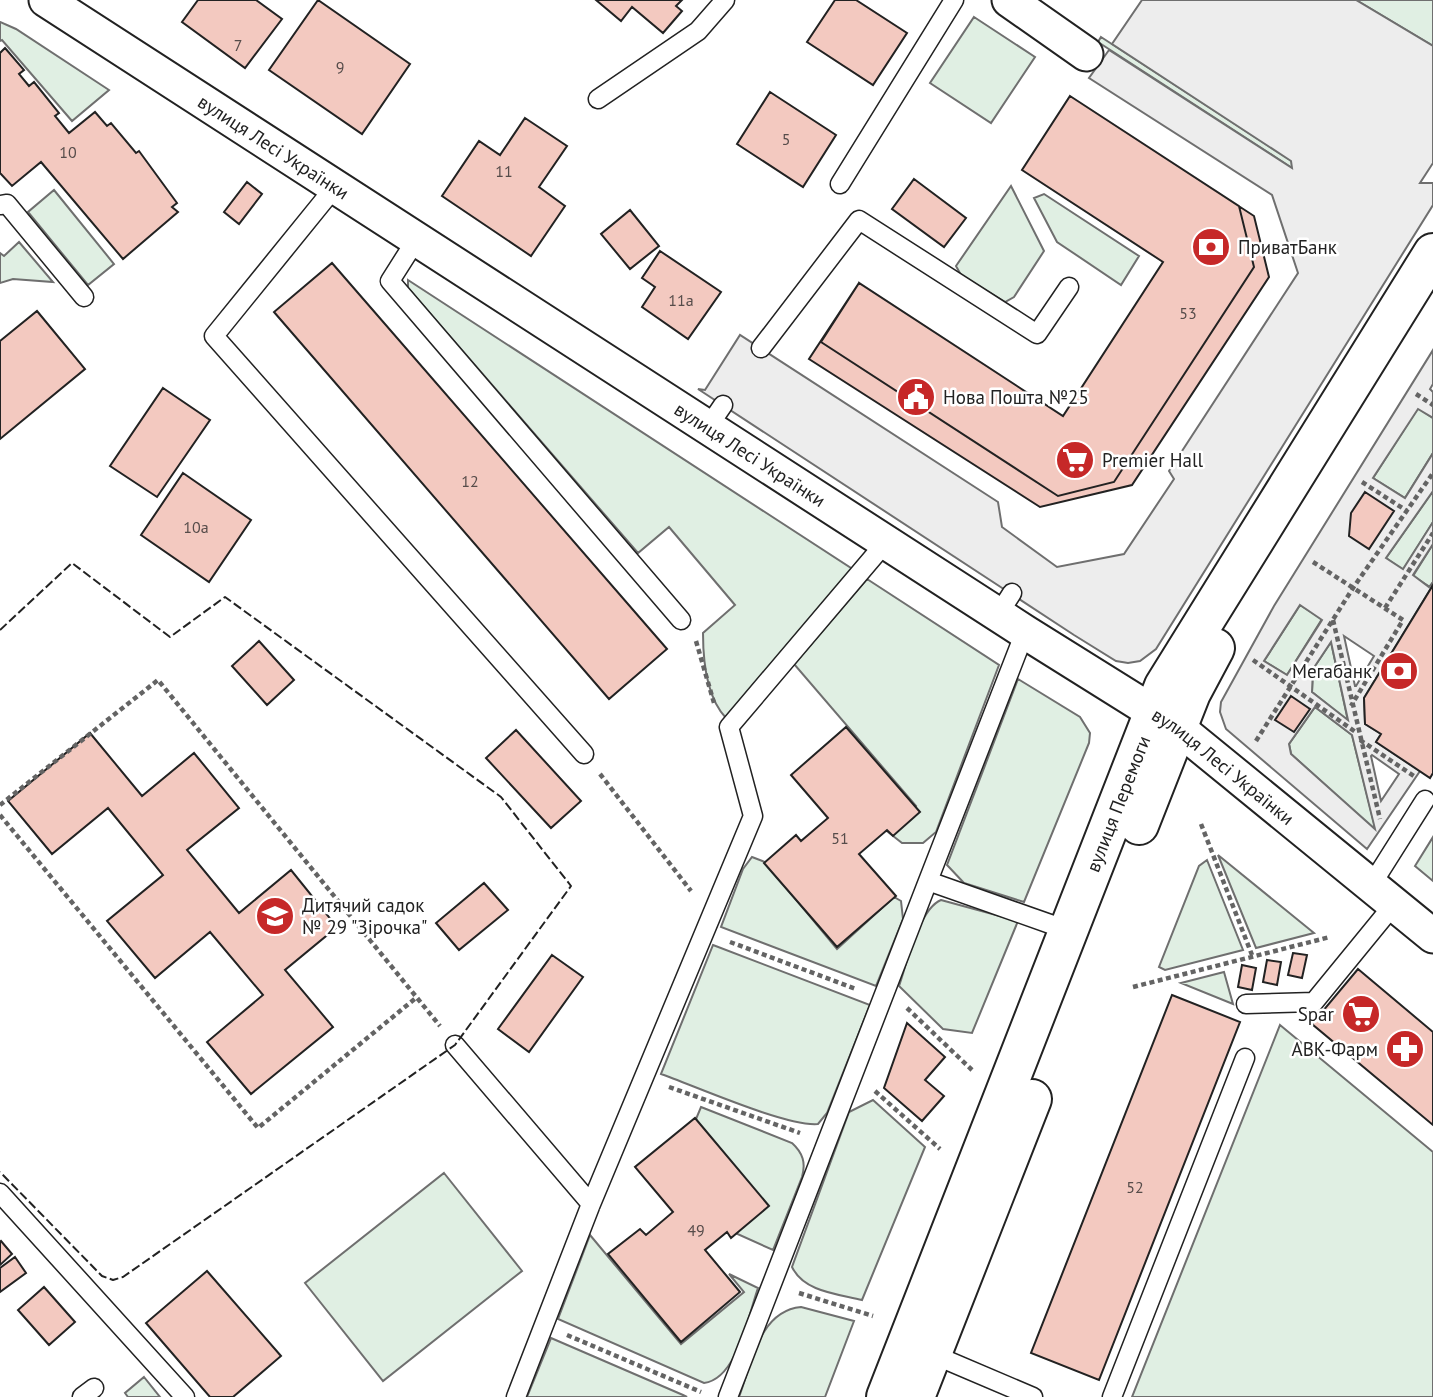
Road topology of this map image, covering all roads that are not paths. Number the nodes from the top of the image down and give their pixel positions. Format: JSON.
{"nodes":[{"id":1,"x":46,"y":0,"type":"edge"},
{"id":2,"x":725,"y":0,"type":"edge"},
{"id":3,"x":954,"y":0,"type":"edge"},
{"id":4,"x":1009,"y":0,"type":"edge"},
{"id":5,"x":1086,"y":54,"type":"dead end"},
{"id":6,"x":598,"y":99,"type":"dead end"},
{"id":7,"x":840,"y":184,"type":"dead end"},
{"id":8,"x":334,"y":188,"type":"junction"},
{"id":9,"x":0,"y":205,"type":"edge"},
{"id":10,"x":416,"y":240,"type":"junction"},
{"id":11,"x":1433,"y":253,"type":"edge"},
{"id":12,"x":1069,"y":287,"type":"dead end"},
{"id":13,"x":1433,"y":294,"type":"edge"},
{"id":14,"x":84,"y":297,"type":"dead end"},
{"id":15,"x":761,"y":348,"type":"dead end"},
{"id":16,"x":886,"y":542,"type":"junction"},
{"id":17,"x":1012,"y":613,"type":"junction"},
{"id":18,"x":681,"y":620,"type":"road end"},
{"id":19,"x":1166,"y":719,"type":"junction"},
{"id":20,"x":584,"y":754,"type":"road end"},
{"id":21,"x":1425,"y":800,"type":"dead end"},
{"id":22,"x":928,"y":881,"type":"junction"},
{"id":23,"x":1383,"y":894,"type":"junction"},
{"id":24,"x":1070,"y":931,"type":"junction"},
{"id":25,"x":1433,"y":936,"type":"edge"},
{"id":26,"x":1246,"y":1004,"type":"dead end"},
{"id":27,"x":455,"y":1045,"type":"road end"},
{"id":28,"x":1245,"y":1058,"type":"dead end"},
{"id":29,"x":0,"y":1193,"type":"edge"},
{"id":30,"x":591,"y":1204,"type":"junction"},
{"id":31,"x":932,"y":1354,"type":"junction"},
{"id":32,"x":186,"y":1397,"type":"edge"},
{"id":33,"x":516,"y":1397,"type":"edge"},
{"id":34,"x":729,"y":1397,"type":"edge"},
{"id":35,"x":886,"y":1397,"type":"edge"},
{"id":36,"x":915,"y":1397,"type":"edge"},
{"id":37,"x":1033,"y":1397,"type":"edge"},
{"id":38,"x":1112,"y":1397,"type":"edge"}],
"edges":[{"from":1,"to":8,"type":"street","name":"вулиця Лесі Українки"},
{"from":2,"to":6,"type":"lane"},
{"from":3,"to":7,"type":"lane"},
{"from":4,"to":5,"type":"street"},
{"from":8,"to":10,"type":"street","name":"вулиця Лесі Українки"},
{"from":8,"to":20,"type":"lane"},
{"from":9,"to":14,"type":"lane"},
{"from":10,"to":16,"type":"street","name":"вулиця Лесі Українки"},
{"from":10,"to":18,"type":"lane"},
{"from":11,"to":19,"type":"main road","name":"вулиця Перемоги"},
{"from":12,"to":15,"type":"lane"},
{"from":13,"to":19,"type":"main road","name":"вулиця Перемоги"},
{"from":16,"to":17,"type":"street","name":"вулиця Лесі Українки"},
{"from":16,"to":30,"type":"lane"},
{"from":17,"to":19,"type":"street","name":"вулиця Лесі Українки"},
{"from":17,"to":22,"type":"lane"},
{"from":19,"to":23,"type":"street","name":"вулиця Лесі Українки"},
{"from":19,"to":24,"type":"main road","name":"вулиця Перемоги"},
{"from":19,"to":31,"type":"main road","name":"вулиця Перемоги"},
{"from":21,"to":23,"type":"lane"},
{"from":22,"to":24,"type":"lane"},
{"from":22,"to":34,"type":"lane"},
{"from":23,"to":25,"type":"street","name":"вулиця Лесі Українки"},
{"from":23,"to":26,"type":"lane"},
{"from":24,"to":35,"type":"main road","name":"вулиця Перемоги"},
{"from":27,"to":30,"type":"lane"},
{"from":28,"to":38,"type":"lane"},
{"from":29,"to":32,"type":"lane"},
{"from":30,"to":33,"type":"lane"},
{"from":31,"to":36,"type":"main road","name":"вулиця Перемоги"},
{"from":31,"to":37,"type":"lane"}]}
